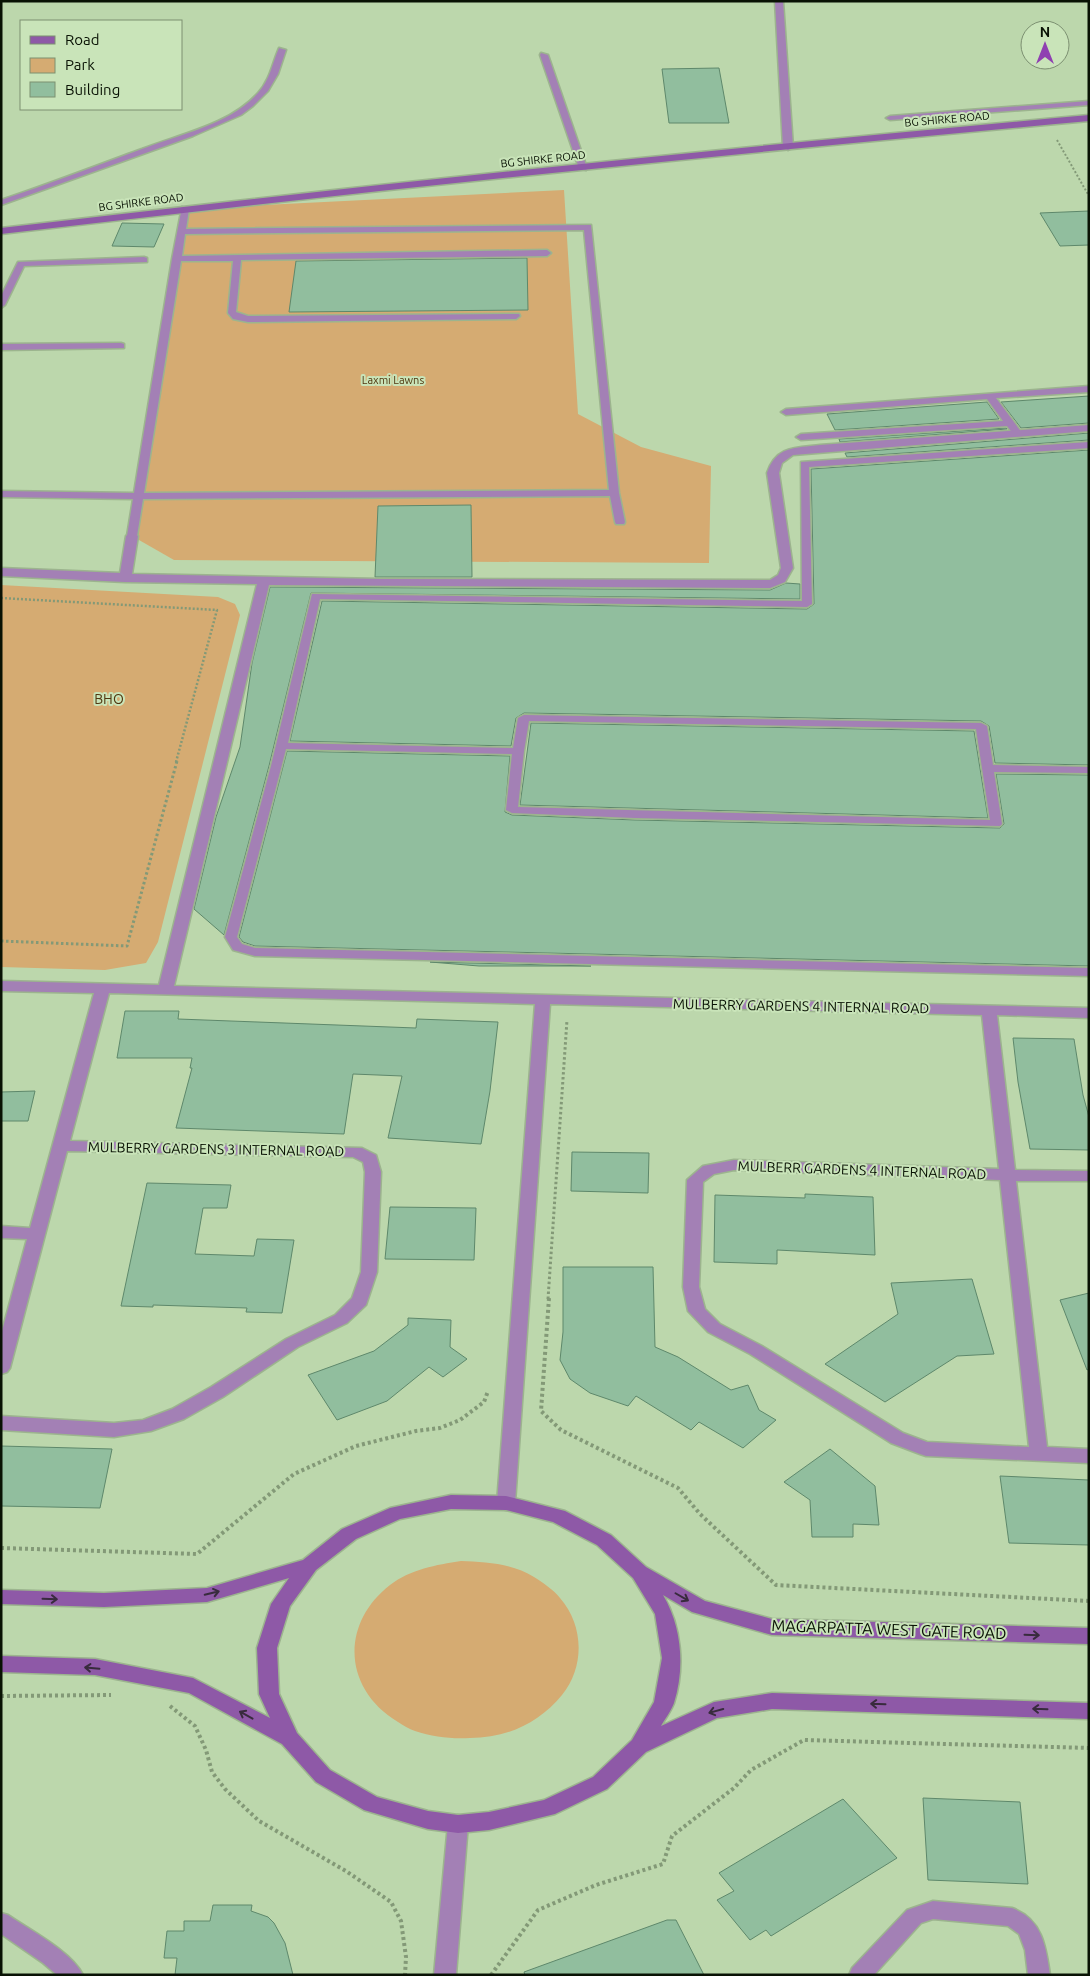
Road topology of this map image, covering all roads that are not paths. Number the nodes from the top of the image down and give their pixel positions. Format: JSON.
{"nodes":[{"id":1,"x":779,"y":1,"type":"edge"},
{"id":2,"x":282,"y":50,"type":"dead end"},
{"id":3,"x":544,"y":55,"type":"dead end"},
{"id":4,"x":1089,"y":103,"type":"edge"},
{"id":5,"x":890,"y":118,"type":"dead end"},
{"id":6,"x":1089,"y":118,"type":"edge"},
{"id":7,"x":788,"y":147,"type":"junction"},
{"id":8,"x":583,"y":168,"type":"junction"},
{"id":9,"x":1,"y":203,"type":"edge"},
{"id":10,"x":185,"y":209,"type":"junction"},
{"id":11,"x":1,"y":231,"type":"edge"},
{"id":12,"x":181,"y":232,"type":"junction"},
{"id":13,"x":547,"y":253,"type":"dead end"},
{"id":14,"x":237,"y":258,"type":"junction"},
{"id":15,"x":176,"y":259,"type":"junction"},
{"id":16,"x":144,"y":260,"type":"dead end"},
{"id":17,"x":1,"y":305,"type":"edge"},
{"id":18,"x":516,"y":316,"type":"dead end"},
{"id":19,"x":121,"y":346,"type":"dead end"},
{"id":20,"x":1,"y":347,"type":"edge"},
{"id":21,"x":1089,"y":389,"type":"edge"},
{"id":22,"x":990,"y":396,"type":"junction"},
{"id":23,"x":786,"y":412,"type":"dead end"},
{"id":24,"x":1013,"y":428,"type":"junction"},
{"id":25,"x":1089,"y":428,"type":"edge"},
{"id":26,"x":800,"y":437,"type":"dead end"},
{"id":27,"x":1089,"y":445,"type":"edge"},
{"id":28,"x":614,"y":493,"type":"junction"},
{"id":29,"x":1,"y":494,"type":"edge"},
{"id":30,"x":138,"y":496,"type":"junction"},
{"id":31,"x":620,"y":522,"type":"dead end"},
{"id":32,"x":132,"y":536,"type":"joint"},
{"id":33,"x":1,"y":572,"type":"edge"},
{"id":34,"x":125,"y":578,"type":"junction"},
{"id":35,"x":264,"y":581,"type":"junction"},
{"id":36,"x":282,"y":746,"type":"junction"},
{"id":37,"x":518,"y":751,"type":"junction"},
{"id":38,"x":988,"y":768,"type":"junction"},
{"id":39,"x":1089,"y":770,"type":"edge"},
{"id":40,"x":1089,"y":972,"type":"edge"},
{"id":41,"x":1,"y":986,"type":"edge"},
{"id":42,"x":103,"y":988,"type":"junction"},
{"id":43,"x":165,"y":990,"type":"junction"},
{"id":44,"x":543,"y":999,"type":"junction"},
{"id":45,"x":989,"y":1010,"type":"junction"},
{"id":46,"x":1089,"y":1013,"type":"edge"},
{"id":47,"x":61,"y":1146,"type":"junction"},
{"id":48,"x":1007,"y":1175,"type":"junction"},
{"id":49,"x":1089,"y":1176,"type":"edge"},
{"id":50,"x":1,"y":1232,"type":"edge"},
{"id":51,"x":37,"y":1234,"type":"junction"},
{"id":52,"x":1,"y":1368,"type":"edge"},
{"id":53,"x":1,"y":1423,"type":"edge"},
{"id":54,"x":1038,"y":1454,"type":"junction"},
{"id":55,"x":1089,"y":1456,"type":"edge"},
{"id":56,"x":506,"y":1503,"type":"junction"},
{"id":57,"x":309,"y":1565,"type":"junction"},
{"id":58,"x":640,"y":1573,"type":"junction"},
{"id":59,"x":1,"y":1597,"type":"edge"},
{"id":60,"x":1089,"y":1636,"type":"edge"},
{"id":61,"x":1,"y":1664,"type":"edge"},
{"id":62,"x":1089,"y":1711,"type":"edge"},
{"id":63,"x":288,"y":1738,"type":"junction"},
{"id":64,"x":639,"y":1746,"type":"junction"},
{"id":65,"x":458,"y":1824,"type":"junction"},
{"id":66,"x":1,"y":1922,"type":"edge"},
{"id":67,"x":72,"y":1975,"type":"edge"},
{"id":68,"x":445,"y":1975,"type":"edge"},
{"id":69,"x":860,"y":1975,"type":"edge"},
{"id":70,"x":1039,"y":1975,"type":"edge"}],
"edges":[{"from":1,"to":7,"type":"street"},
{"from":2,"to":9,"type":"lane"},
{"from":3,"to":8,"type":"lane"},
{"from":4,"to":5,"type":"lane"},
{"from":6,"to":7,"type":"street","name":"BG SHIRKE ROAD"},
{"from":7,"to":8,"type":"street","name":"BG SHIRKE ROAD"},
{"from":8,"to":10,"type":"street","name":"BG SHIRKE ROAD"},
{"from":10,"to":11,"type":"street","name":"BG SHIRKE ROAD"},
{"from":10,"to":12,"type":"lane"},
{"from":12,"to":15,"type":"lane"},
{"from":12,"to":28,"type":"lane"},
{"from":13,"to":14,"type":"lane"},
{"from":14,"to":15,"type":"lane"},
{"from":14,"to":18,"type":"lane"},
{"from":15,"to":30,"type":"lane"},
{"from":16,"to":17,"type":"lane"},
{"from":19,"to":20,"type":"lane"},
{"from":21,"to":22,"type":"lane"},
{"from":22,"to":23,"type":"lane"},
{"from":22,"to":24,"type":"lane"},
{"from":24,"to":25,"type":"street"},
{"from":24,"to":26,"type":"lane"},
{"from":24,"to":35,"type":"street"},
{"from":27,"to":36,"type":"lane"},
{"from":28,"to":30,"type":"lane"},
{"from":28,"to":31,"type":"lane"},
{"from":29,"to":30,"type":"lane"},
{"from":30,"to":32,"type":"lane"},
{"from":32,"to":34,"type":"street"},
{"from":33,"to":34,"type":"street"},
{"from":34,"to":35,"type":"street"},
{"from":35,"to":43,"type":"street"},
{"from":36,"to":37,"type":"lane"},
{"from":36,"to":40,"type":"lane"},
{"from":37,"to":38,"type":"lane"},
{"from":37,"to":38,"type":"lane"},
{"from":38,"to":39,"type":"lane"},
{"from":41,"to":42,"type":"street"},
{"from":42,"to":43,"type":"street"},
{"from":42,"to":47,"type":"street"},
{"from":43,"to":44,"type":"street","name":"MULBERRY GARDENS 4 INTERNAL ROAD"},
{"from":44,"to":45,"type":"street","name":"MULBERRY GARDENS 4 INTERNAL ROAD"},
{"from":44,"to":56,"type":"street"},
{"from":45,"to":46,"type":"street","name":"MULBERRY GARDENS 4 INTERNAL ROAD"},
{"from":45,"to":48,"type":"street","name":"MULBERR GARDENS 4 INTERNAL ROAD"},
{"from":47,"to":51,"type":"street"},
{"from":47,"to":53,"type":"street","name":"MULBERRY GARDENS 3 INTERNAL ROAD"},
{"from":48,"to":49,"type":"street","name":"MULBERR GARDENS 4 INTERNAL ROAD"},
{"from":48,"to":54,"type":"street","name":"MULBERR GARDENS 4 INTERNAL ROAD"},
{"from":48,"to":54,"type":"street","name":"MULBERR GARDENS 4 INTERNAL ROAD"},
{"from":50,"to":51,"type":"street"},
{"from":51,"to":52,"type":"street"},
{"from":54,"to":55,"type":"street","name":"MULBERR GARDENS 4 INTERNAL ROAD"},
{"from":56,"to":57,"type":"street","name":"MAGARPATTA WEST GATE ROAD"},
{"from":56,"to":58,"type":"street","name":"MAGARPATTA WEST GATE ROAD"},
{"from":59,"to":57,"type":"street","name":"MAGARPATTA WEST GATE ROAD","one_way":true},
{"from":57,"to":63,"type":"street","name":"MAGARPATTA WEST GATE ROAD"},
{"from":58,"to":60,"type":"street","name":"MAGARPATTA WEST GATE ROAD","one_way":true},
{"from":58,"to":64,"type":"street","name":"MAGARPATTA WEST GATE ROAD"},
{"from":63,"to":61,"type":"street","name":"MAGARPATTA WEST GATE ROAD","one_way":true},
{"from":62,"to":64,"type":"street","name":"MAGARPATTA WEST GATE ROAD","one_way":true},
{"from":63,"to":65,"type":"street","name":"MAGARPATTA WEST GATE ROAD"},
{"from":64,"to":65,"type":"street","name":"MAGARPATTA WEST GATE ROAD"},
{"from":65,"to":68,"type":"street"},
{"from":66,"to":67,"type":"street"},
{"from":69,"to":70,"type":"street"}]}
